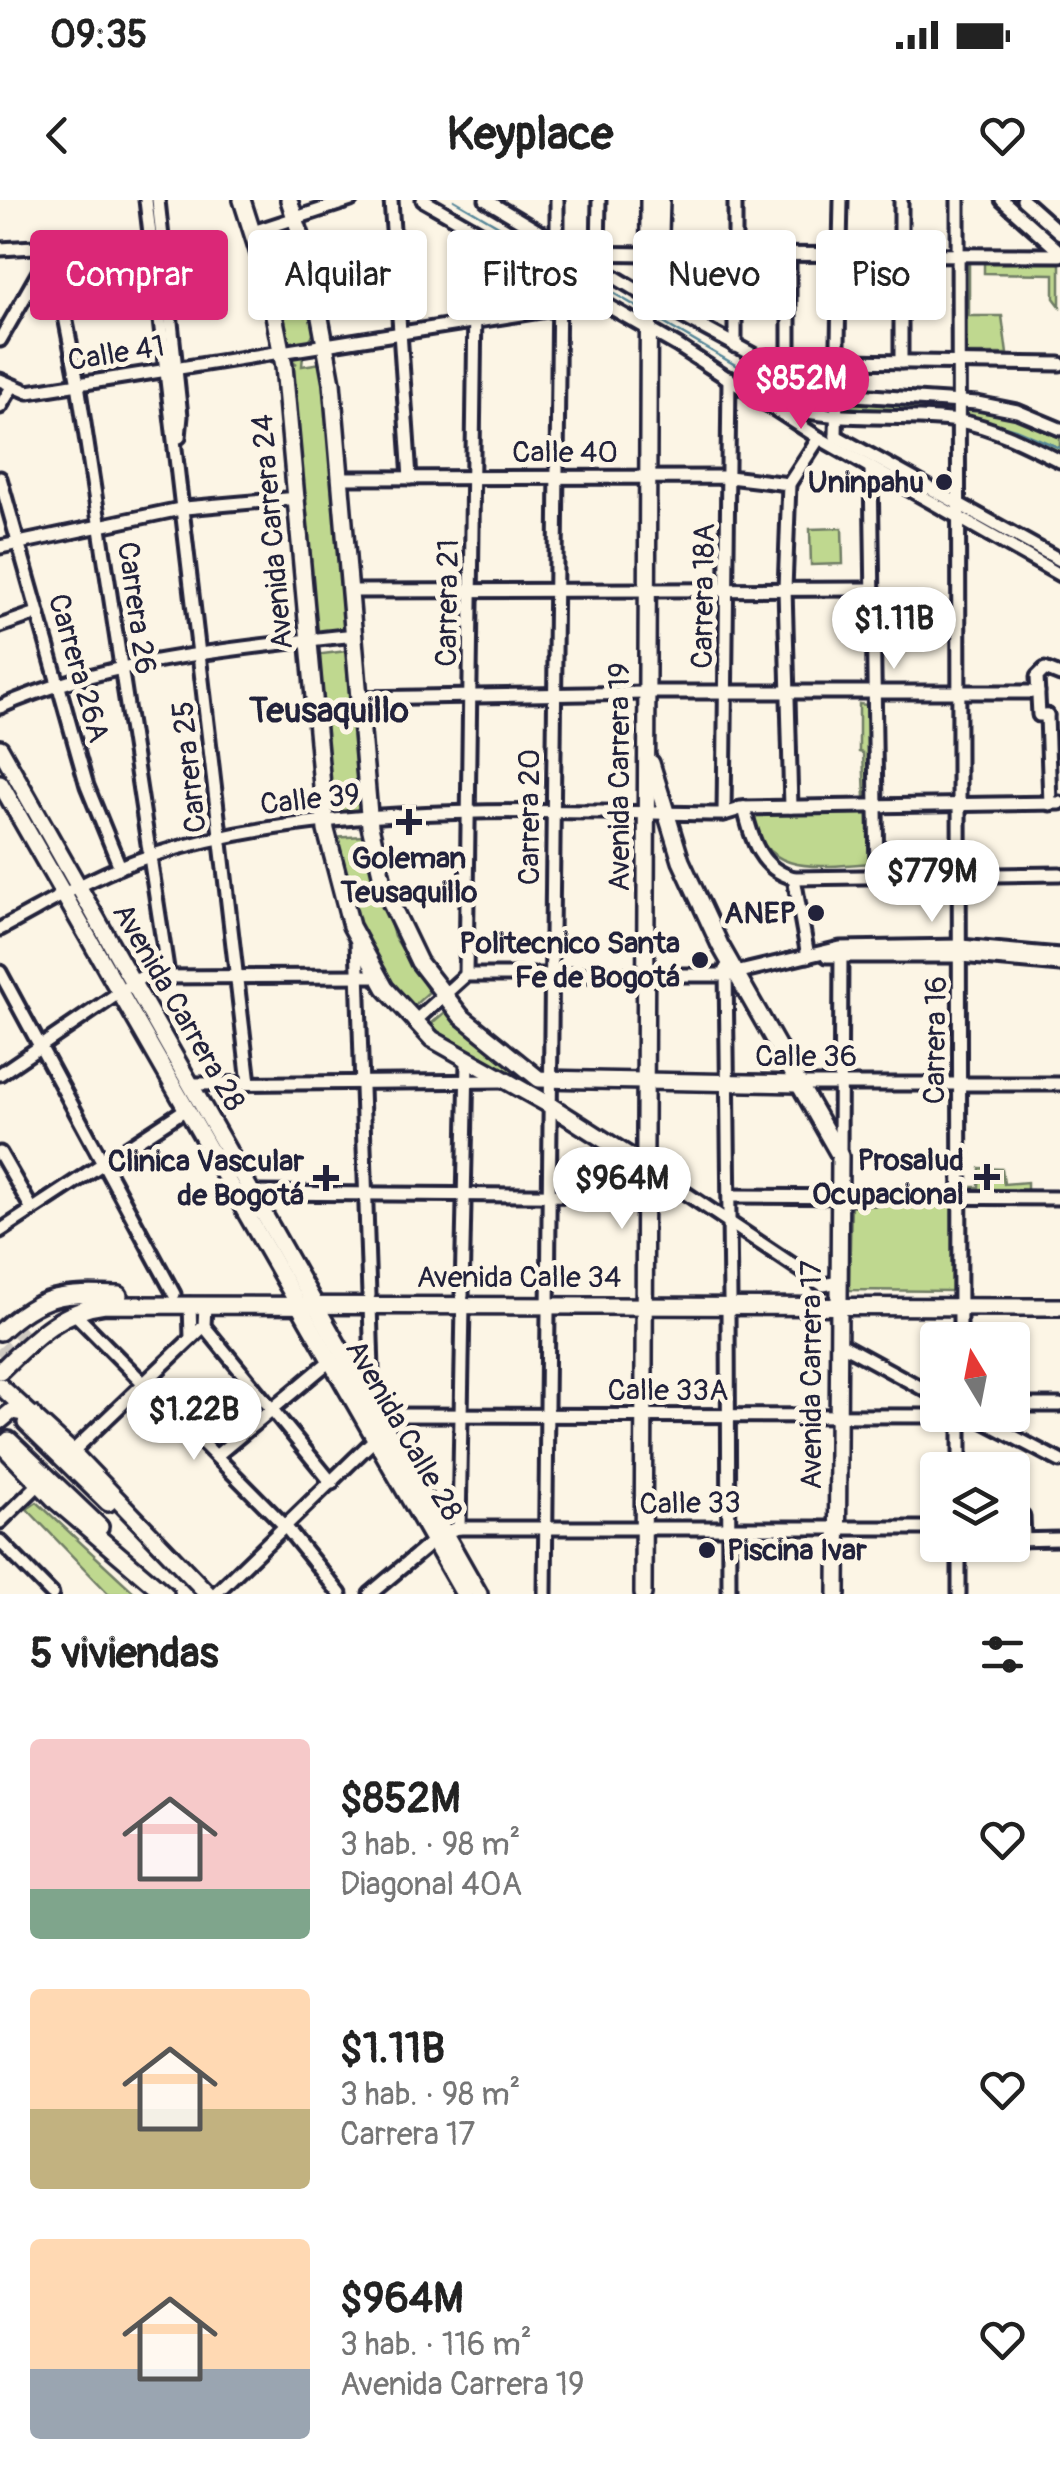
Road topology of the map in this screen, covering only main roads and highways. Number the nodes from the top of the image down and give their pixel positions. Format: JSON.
{"nodes":[{"id":1,"x":242,"y":200,"type":"edge"},
{"id":2,"x":289,"y":200,"type":"edge"},
{"id":3,"x":649,"y":200,"type":"edge"},
{"id":4,"x":661,"y":200,"type":"edge"},
{"id":5,"x":652,"y":230,"type":"edge"},
{"id":6,"x":658,"y":230,"type":"edge"},
{"id":7,"x":652,"y":320,"type":"edge"},
{"id":8,"x":651,"y":745,"type":"junction"},
{"id":9,"x":0,"y":748,"type":"edge"},
{"id":10,"x":2,"y":792,"type":"edge"},
{"id":11,"x":646,"y":1082,"type":"junction"},
{"id":12,"x":798,"y":1084,"type":"junction"},
{"id":13,"x":645,"y":1166,"type":"junction"},
{"id":14,"x":833,"y":1294,"type":"junction"},
{"id":15,"x":122,"y":1295,"type":"junction"},
{"id":16,"x":1060,"y":1298,"type":"edge"},
{"id":17,"x":303,"y":1300,"type":"junction"},
{"id":18,"x":645,"y":1301,"type":"junction"},
{"id":19,"x":961,"y":1302,"type":"junction"},
{"id":20,"x":1060,"y":1307,"type":"edge"},
{"id":21,"x":0,"y":1332,"type":"edge"},
{"id":22,"x":28,"y":1332,"type":"tunnel mouth"},
{"id":23,"x":5,"y":1366,"type":"edge"},
{"id":24,"x":5,"y":1389,"type":"edge"},
{"id":25,"x":30,"y":1419,"type":"junction"},
{"id":26,"x":0,"y":1421,"type":"edge"},
{"id":27,"x":3,"y":1444,"type":"edge"},
{"id":28,"x":446,"y":1533,"type":"junction"},
{"id":29,"x":167,"y":1594,"type":"edge"},
{"id":30,"x":210,"y":1594,"type":"edge"},
{"id":31,"x":464,"y":1594,"type":"edge"},
{"id":32,"x":478,"y":1594,"type":"edge"},
{"id":33,"x":643,"y":1594,"type":"edge"},
{"id":34,"x":837,"y":1594,"type":"edge"}],
"edges":[{"from":1,"to":13,"type":"main road","name":"Avenida Carrera 24"},
{"from":2,"to":11,"type":"main road","name":"Calle 36"},
{"from":3,"to":5,"type":"main road","name":"Avenida Carrera 19"},
{"from":4,"to":6,"type":"main road","name":"Avenida Carrera 19"},
{"from":7,"to":8,"type":"main road","name":"Avenida Carrera 19"},
{"from":8,"to":11,"type":"main road","name":"Avenida Carrera 19"},
{"from":8,"to":12,"type":"main road"},
{"from":9,"to":17,"type":"main road","name":"Avenida Carrera 28"},
{"from":10,"to":17,"type":"main road","name":"Avenida Carrera 28"},
{"from":11,"to":12,"type":"main road","name":"Calle 36"},
{"from":11,"to":13,"type":"main road","name":"Avenida Carrera 19"},
{"from":12,"to":14,"type":"main road","name":"Avenida Carrera 17"},
{"from":13,"to":18,"type":"main road","name":"Avenida Carrera 19"},
{"from":14,"to":18,"type":"main road","name":"Avenida Calle 34"},
{"from":14,"to":19,"type":"main road","name":"Avenida Calle 34"},
{"from":14,"to":34,"type":"main road","name":"Avenida Carrera 17"},
{"from":15,"to":17,"type":"main road","name":"Avenida Calle 34"},
{"from":15,"to":21,"type":"main road","name":"Avenida Calle 34"},
{"from":15,"to":22,"type":"main road"},
{"from":16,"to":19,"type":"main road","name":"Avenida Calle 34"},
{"from":17,"to":18,"type":"main road","name":"Avenida Calle 34"},
{"from":17,"to":23,"type":"main road","name":"Avenida Calle 34"},
{"from":17,"to":28,"type":"main road","name":"Avenida Calle 28"},
{"from":17,"to":28,"type":"main road","name":"Avenida Calle 28"},
{"from":18,"to":33,"type":"main road","name":"Avenida Carrera 19"},
{"from":19,"to":20,"type":"main road","name":"Avenida Calle 34"},
{"from":23,"to":24,"type":"main road"},
{"from":24,"to":25,"type":"main road"},
{"from":25,"to":26,"type":"main road"},
{"from":25,"to":30,"type":"main road"},
{"from":25,"to":30,"type":"main road"},
{"from":27,"to":29,"type":"main road"},
{"from":27,"to":29,"type":"main road"},
{"from":28,"to":31,"type":"main road","name":"Avenida Calle 28"},
{"from":28,"to":32,"type":"main road","name":"Avenida Calle 28"}]}
